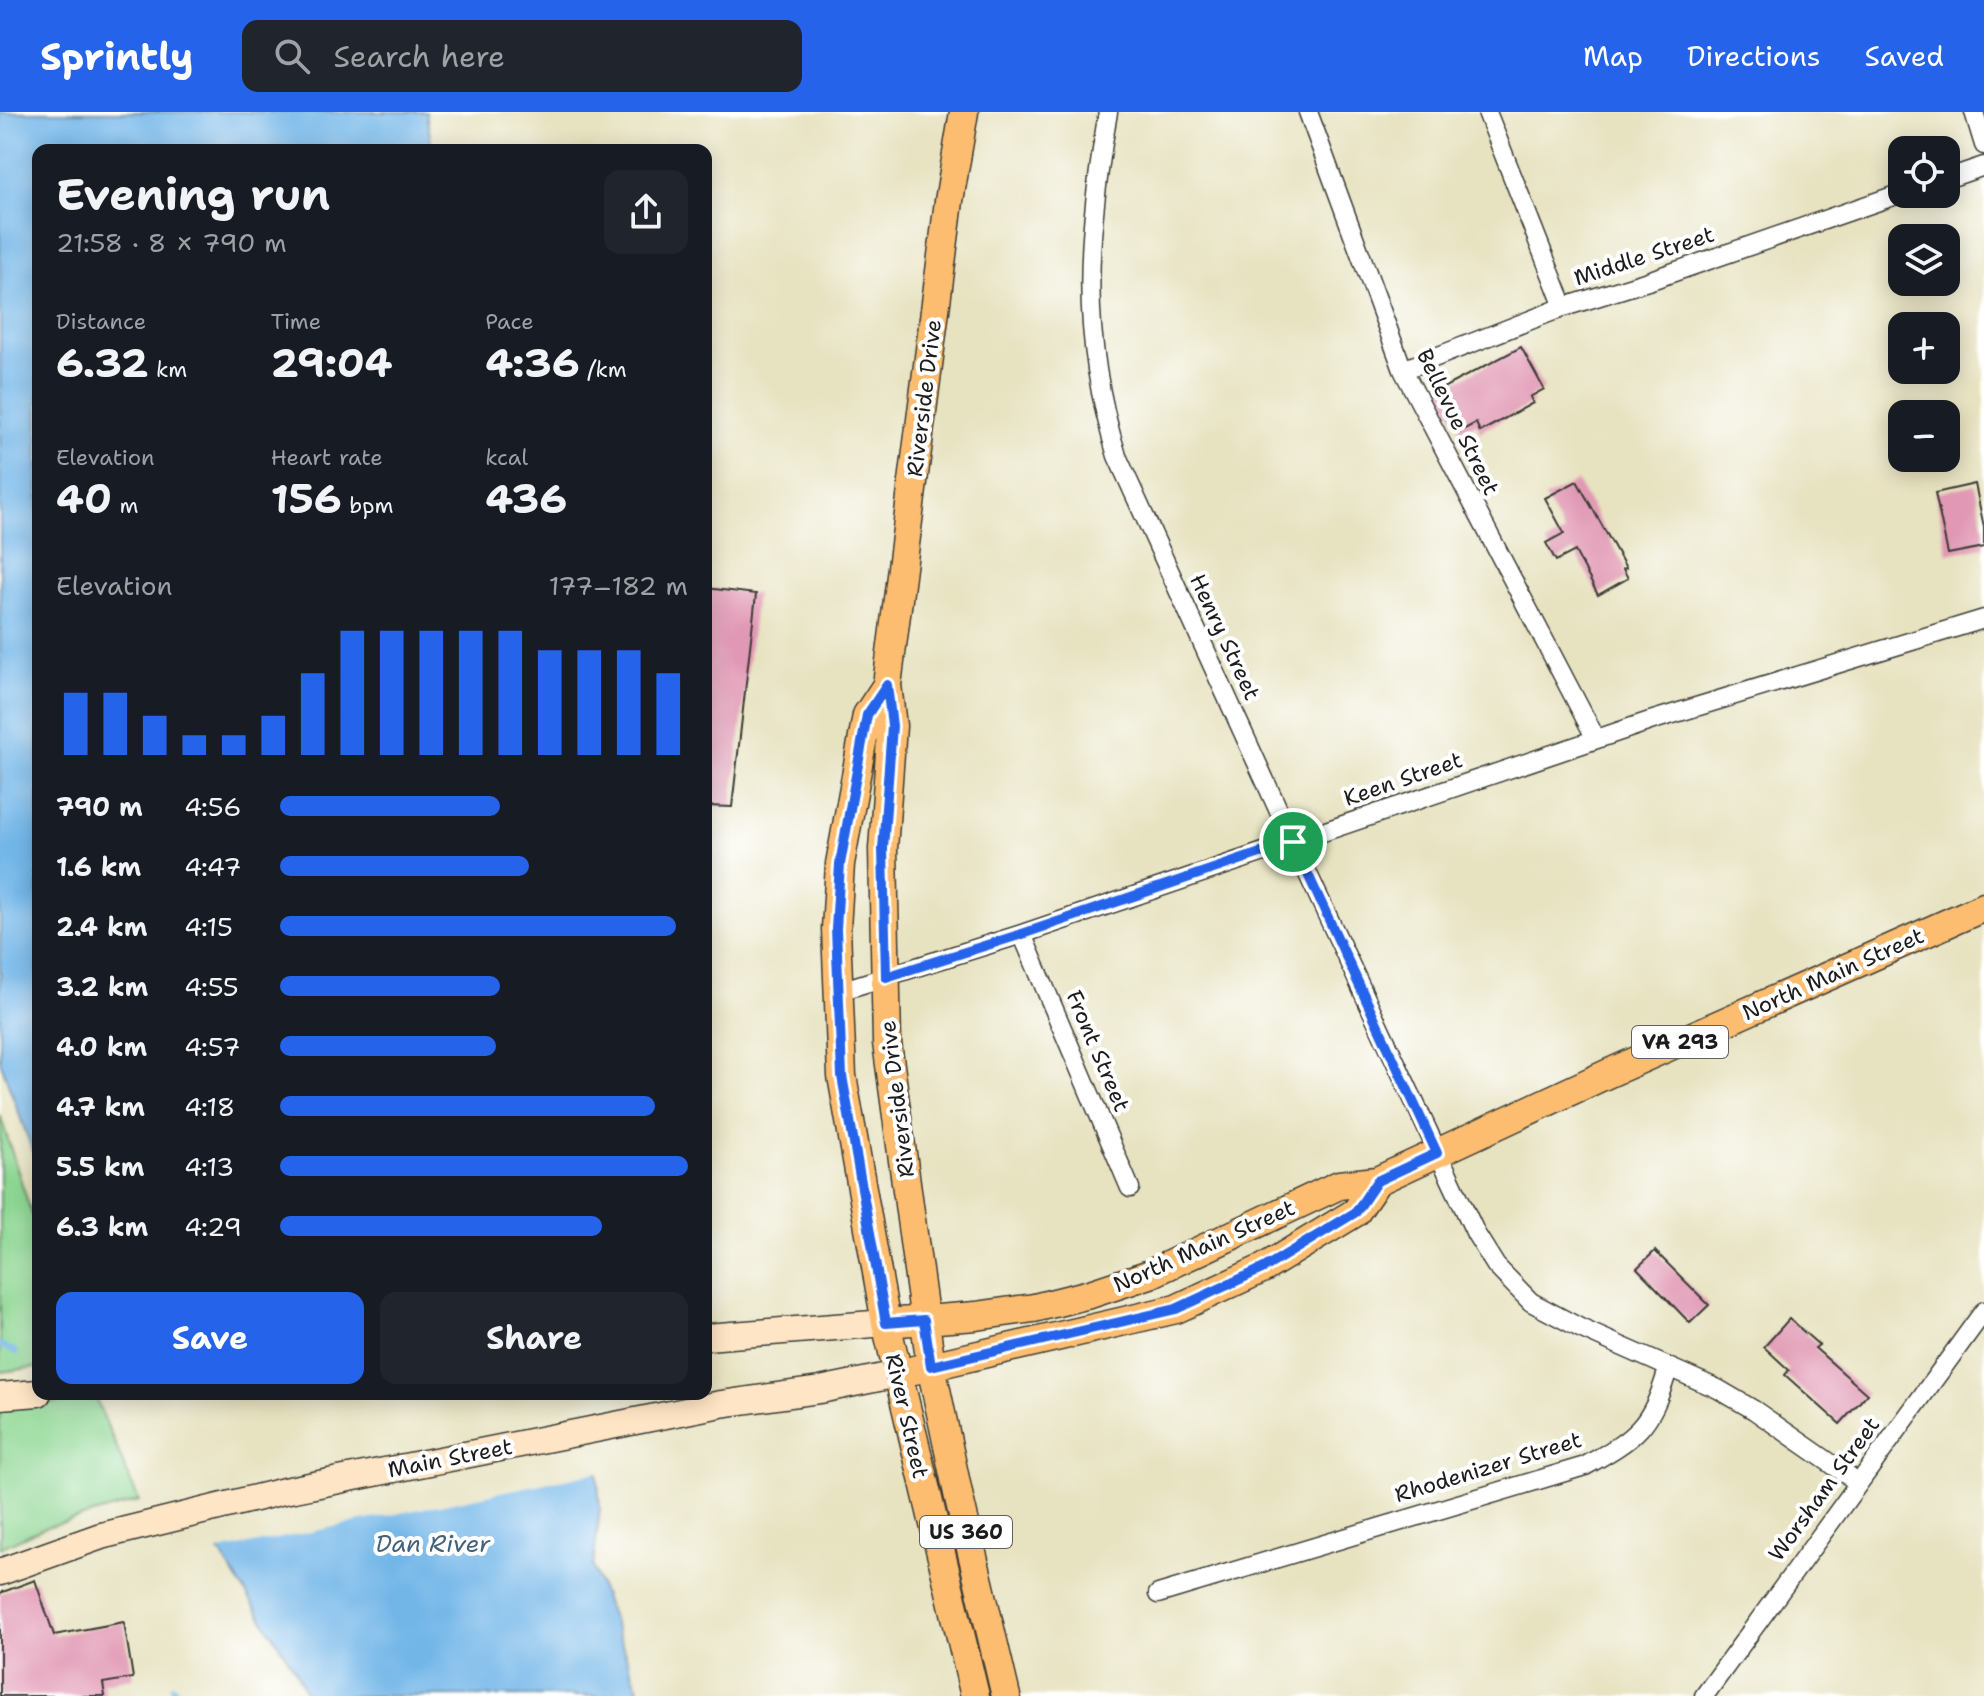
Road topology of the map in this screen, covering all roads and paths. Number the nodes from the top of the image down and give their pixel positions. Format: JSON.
{"nodes":[{"id":1,"x":964,"y":112,"type":"edge"},
{"id":2,"x":1108,"y":112,"type":"edge"},
{"id":3,"x":1308,"y":112,"type":"edge"},
{"id":4,"x":1487,"y":112,"type":"edge"},
{"id":5,"x":1974,"y":112,"type":"edge"},
{"id":6,"x":1984,"y":145,"type":"edge"},
{"id":7,"x":1984,"y":166,"type":"edge"},
{"id":8,"x":1960,"y":174,"type":"edge"},
{"id":9,"x":1888,"y":198,"type":"edge"},
{"id":10,"x":1564,"y":307,"type":"junction"},
{"id":11,"x":1403,"y":370,"type":"junction"},
{"id":12,"x":1984,"y":619,"type":"edge"},
{"id":13,"x":887,"y":685,"type":"junction"},
{"id":14,"x":1596,"y":739,"type":"junction"},
{"id":15,"x":1293,"y":842,"type":"junction"},
{"id":16,"x":1984,"y":907,"type":"edge"},
{"id":17,"x":1022,"y":934,"type":"junction"},
{"id":18,"x":886,"y":977,"type":"junction"},
{"id":19,"x":840,"y":991,"type":"junction"},
{"id":20,"x":1437,"y":1153,"type":"junction"},
{"id":21,"x":1377,"y":1181,"type":"junction"},
{"id":22,"x":1130,"y":1188,"type":"dead end"},
{"id":23,"x":1984,"y":1311,"type":"edge"},
{"id":24,"x":924,"y":1320,"type":"junction"},
{"id":25,"x":886,"y":1323,"type":"junction"},
{"id":26,"x":712,"y":1337,"type":"edge"},
{"id":27,"x":931,"y":1366,"type":"junction"},
{"id":28,"x":1668,"y":1369,"type":"junction"},
{"id":29,"x":898,"y":1374,"type":"junction"},
{"id":30,"x":32,"y":1394,"type":"edge"},
{"id":31,"x":5,"y":1396,"type":"edge"},
{"id":32,"x":1859,"y":1483,"type":"junction"},
{"id":33,"x":5,"y":1570,"type":"edge"},
{"id":34,"x":1158,"y":1594,"type":"dead end"},
{"id":35,"x":1712,"y":1693,"type":"edge"},
{"id":36,"x":975,"y":1696,"type":"edge"},
{"id":37,"x":1006,"y":1696,"type":"edge"}],
"edges":[{"from":1,"to":13,"type":"main road","name":"Riverside Drive"},
{"from":2,"to":15,"type":"street","name":"Henry Street"},
{"from":3,"to":11,"type":"street","name":"Bellevue Street"},
{"from":4,"to":10,"type":"street"},
{"from":5,"to":6,"type":"street"},
{"from":7,"to":8,"type":"street"},
{"from":9,"to":10,"type":"street","name":"Middle Street"},
{"from":10,"to":11,"type":"street","name":"Middle Street"},
{"from":11,"to":14,"type":"street","name":"Bellevue Street"},
{"from":12,"to":14,"type":"street","name":"Keen Street"},
{"from":13,"to":18,"type":"main road","name":"Riverside Drive"},
{"from":13,"to":19,"type":"main road","name":"Riverside Drive"},
{"from":14,"to":15,"type":"street","name":"Keen Street"},
{"from":15,"to":17,"type":"street","name":"Keen Street"},
{"from":15,"to":20,"type":"street","name":"Henry Street"},
{"from":16,"to":20,"type":"main road","name":"North Main Street","number":"VA 293"},
{"from":17,"to":18,"type":"street","name":"Keen Street"},
{"from":17,"to":22,"type":"street","name":"Front Street"},
{"from":18,"to":19,"type":"street","name":"Keen Street"},
{"from":18,"to":24,"type":"main road","name":"Riverside Drive"},
{"from":19,"to":25,"type":"main road","name":"Riverside Drive"},
{"from":20,"to":21,"type":"main road","name":"North Main Street","number":"VA 293"},
{"from":20,"to":28,"type":"street","name":"Henry Street"},
{"from":21,"to":24,"type":"main road","name":"North Main Street","number":"VA 293"},
{"from":21,"to":27,"type":"main road","name":"North Main Street","number":"VA 293"},
{"from":23,"to":32,"type":"street","name":"Worsham Street"},
{"from":24,"to":25,"type":"main road","name":"North Main Street","number":"VA 293"},
{"from":24,"to":27,"type":"main road","name":"River Street","number":"US 360"},
{"from":25,"to":26,"type":"main road","number":"VA 293"},
{"from":25,"to":29,"type":"main road","name":"River Street","number":"US 360"},
{"from":27,"to":29,"type":"main road","name":"North Main Street","number":"VA 293"},
{"from":27,"to":37,"type":"main road","name":"River Street","number":"US 360"},
{"from":28,"to":32,"type":"street"},
{"from":28,"to":34,"type":"street","name":"Rhodenizer Street"},
{"from":29,"to":33,"type":"main road","name":"Main Street","number":"VA 293"},
{"from":29,"to":36,"type":"main road","name":"River Street","number":"US 360"},
{"from":30,"to":31,"type":"main road"},
{"from":32,"to":35,"type":"street","name":"Worsham Street"}]}
